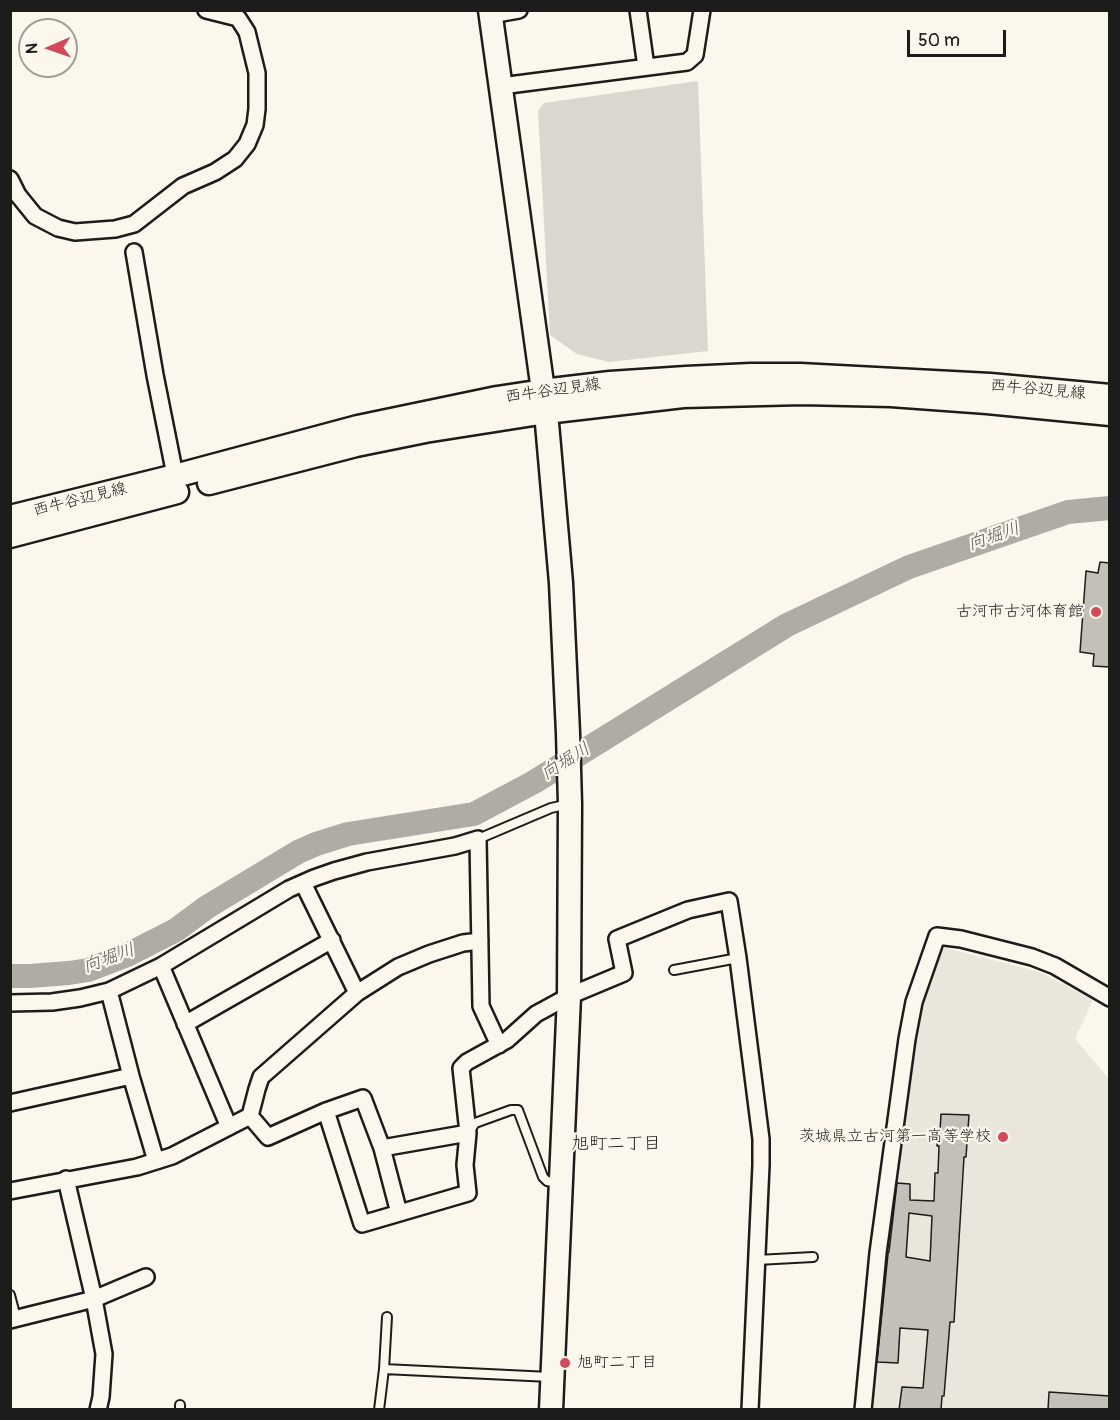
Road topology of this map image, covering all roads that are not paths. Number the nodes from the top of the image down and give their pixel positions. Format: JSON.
{"nodes":[{"id":1,"x":206,"y":10,"type":"edge"},
{"id":2,"x":519,"y":10,"type":"edge"},
{"id":3,"x":638,"y":10,"type":"edge"},
{"id":4,"x":702,"y":10,"type":"edge"},
{"id":5,"x":490,"y":13,"type":"edge"},
{"id":6,"x":646,"y":67,"type":"junction"},
{"id":7,"x":501,"y":86,"type":"junction"},
{"id":8,"x":10,"y":179,"type":"edge"},
{"id":9,"x":134,"y":252,"type":"dead end"},
{"id":10,"x":1110,"y":396,"type":"edge"},
{"id":11,"x":544,"y":401,"type":"junction"},
{"id":12,"x":1110,"y":414,"type":"edge"},
{"id":13,"x":177,"y":484,"type":"junction"},
{"id":14,"x":10,"y":517,"type":"edge"},
{"id":15,"x":10,"y":536,"type":"edge"},
{"id":16,"x":570,"y":804,"type":"junction"},
{"id":17,"x":478,"y":839,"type":"junction"},
{"id":18,"x":303,"y":883,"type":"junction"},
{"id":19,"x":332,"y":940,"type":"junction"},
{"id":20,"x":480,"y":941,"type":"junction"},
{"id":21,"x":738,"y":958,"type":"junction"},
{"id":22,"x":160,"y":966,"type":"junction"},
{"id":23,"x":674,"y":970,"type":"dead end"},
{"id":24,"x":109,"y":991,"type":"junction"},
{"id":25,"x":357,"y":993,"type":"junction"},
{"id":26,"x":569,"y":996,"type":"junction"},
{"id":27,"x":1110,"y":998,"type":"edge"},
{"id":28,"x":10,"y":1003,"type":"edge"},
{"id":29,"x":185,"y":1024,"type":"junction"},
{"id":30,"x":499,"y":1045,"type":"junction"},
{"id":31,"x":131,"y":1076,"type":"junction"},
{"id":32,"x":10,"y":1103,"type":"edge"},
{"id":33,"x":326,"y":1111,"type":"junction"},
{"id":34,"x":250,"y":1116,"type":"junction"},
{"id":35,"x":229,"y":1127,"type":"junction"},
{"id":36,"x":468,"y":1133,"type":"junction"},
{"id":37,"x":382,"y":1148,"type":"junction"},
{"id":38,"x":156,"y":1161,"type":"junction"},
{"id":39,"x":66,"y":1179,"type":"junction"},
{"id":40,"x":561,"y":1184,"type":"junction"},
{"id":41,"x":10,"y":1191,"type":"edge"},
{"id":42,"x":399,"y":1213,"type":"junction"},
{"id":43,"x":813,"y":1257,"type":"dead end"},
{"id":44,"x":757,"y":1260,"type":"junction"},
{"id":45,"x":146,"y":1277,"type":"dead end"},
{"id":46,"x":10,"y":1295,"type":"edge"},
{"id":47,"x":94,"y":1299,"type":"junction"},
{"id":48,"x":387,"y":1317,"type":"dead end"},
{"id":49,"x":13,"y":1319,"type":"edge"},
{"id":50,"x":384,"y":1369,"type":"junction"},
{"id":51,"x":553,"y":1377,"type":"junction"},
{"id":52,"x":98,"y":1410,"type":"edge"},
{"id":53,"x":379,"y":1410,"type":"edge"},
{"id":54,"x":551,"y":1410,"type":"edge"},
{"id":55,"x":750,"y":1410,"type":"edge"},
{"id":56,"x":863,"y":1410,"type":"edge"}],
"edges":[{"from":1,"to":8,"type":"street"},
{"from":2,"to":5,"type":"street"},
{"from":3,"to":6,"type":"street"},
{"from":4,"to":6,"type":"street"},
{"from":5,"to":7,"type":"street"},
{"from":6,"to":7,"type":"street"},
{"from":7,"to":11,"type":"street"},
{"from":9,"to":13,"type":"street"},
{"from":10,"to":11,"type":"street","name":"西牛谷辺見線"},
{"from":11,"to":12,"type":"street","name":"西牛谷辺見線"},
{"from":11,"to":13,"type":"street","name":"西牛谷辺見線"},
{"from":11,"to":16,"type":"street"},
{"from":13,"to":14,"type":"street","name":"西牛谷辺見線"},
{"from":13,"to":15,"type":"street","name":"西牛谷辺見線"},
{"from":16,"to":17,"type":"lane"},
{"from":16,"to":26,"type":"street"},
{"from":17,"to":18,"type":"street"},
{"from":17,"to":20,"type":"street"},
{"from":18,"to":19,"type":"street"},
{"from":18,"to":22,"type":"street"},
{"from":19,"to":25,"type":"street"},
{"from":19,"to":29,"type":"street"},
{"from":20,"to":25,"type":"street"},
{"from":20,"to":30,"type":"street"},
{"from":21,"to":23,"type":"lane"},
{"from":21,"to":26,"type":"street"},
{"from":21,"to":44,"type":"street"},
{"from":22,"to":24,"type":"street"},
{"from":22,"to":29,"type":"street"},
{"from":24,"to":28,"type":"street"},
{"from":24,"to":31,"type":"street"},
{"from":25,"to":34,"type":"street"},
{"from":26,"to":30,"type":"street"},
{"from":26,"to":40,"type":"street"},
{"from":27,"to":56,"type":"street"},
{"from":29,"to":35,"type":"street"},
{"from":30,"to":36,"type":"street"},
{"from":31,"to":32,"type":"street"},
{"from":31,"to":38,"type":"street"},
{"from":33,"to":34,"type":"street"},
{"from":33,"to":37,"type":"street"},
{"from":33,"to":42,"type":"street"},
{"from":34,"to":35,"type":"street"},
{"from":35,"to":38,"type":"street"},
{"from":36,"to":37,"type":"street"},
{"from":36,"to":40,"type":"lane"},
{"from":36,"to":42,"type":"street"},
{"from":37,"to":42,"type":"street"},
{"from":38,"to":39,"type":"street"},
{"from":39,"to":41,"type":"street"},
{"from":39,"to":47,"type":"street"},
{"from":40,"to":51,"type":"street"},
{"from":43,"to":44,"type":"lane"},
{"from":44,"to":55,"type":"street"},
{"from":45,"to":47,"type":"street"},
{"from":46,"to":49,"type":"lane"},
{"from":47,"to":49,"type":"street"},
{"from":47,"to":52,"type":"street"},
{"from":48,"to":50,"type":"lane"},
{"from":50,"to":51,"type":"lane"},
{"from":50,"to":53,"type":"lane"},
{"from":51,"to":54,"type":"street"}]}
